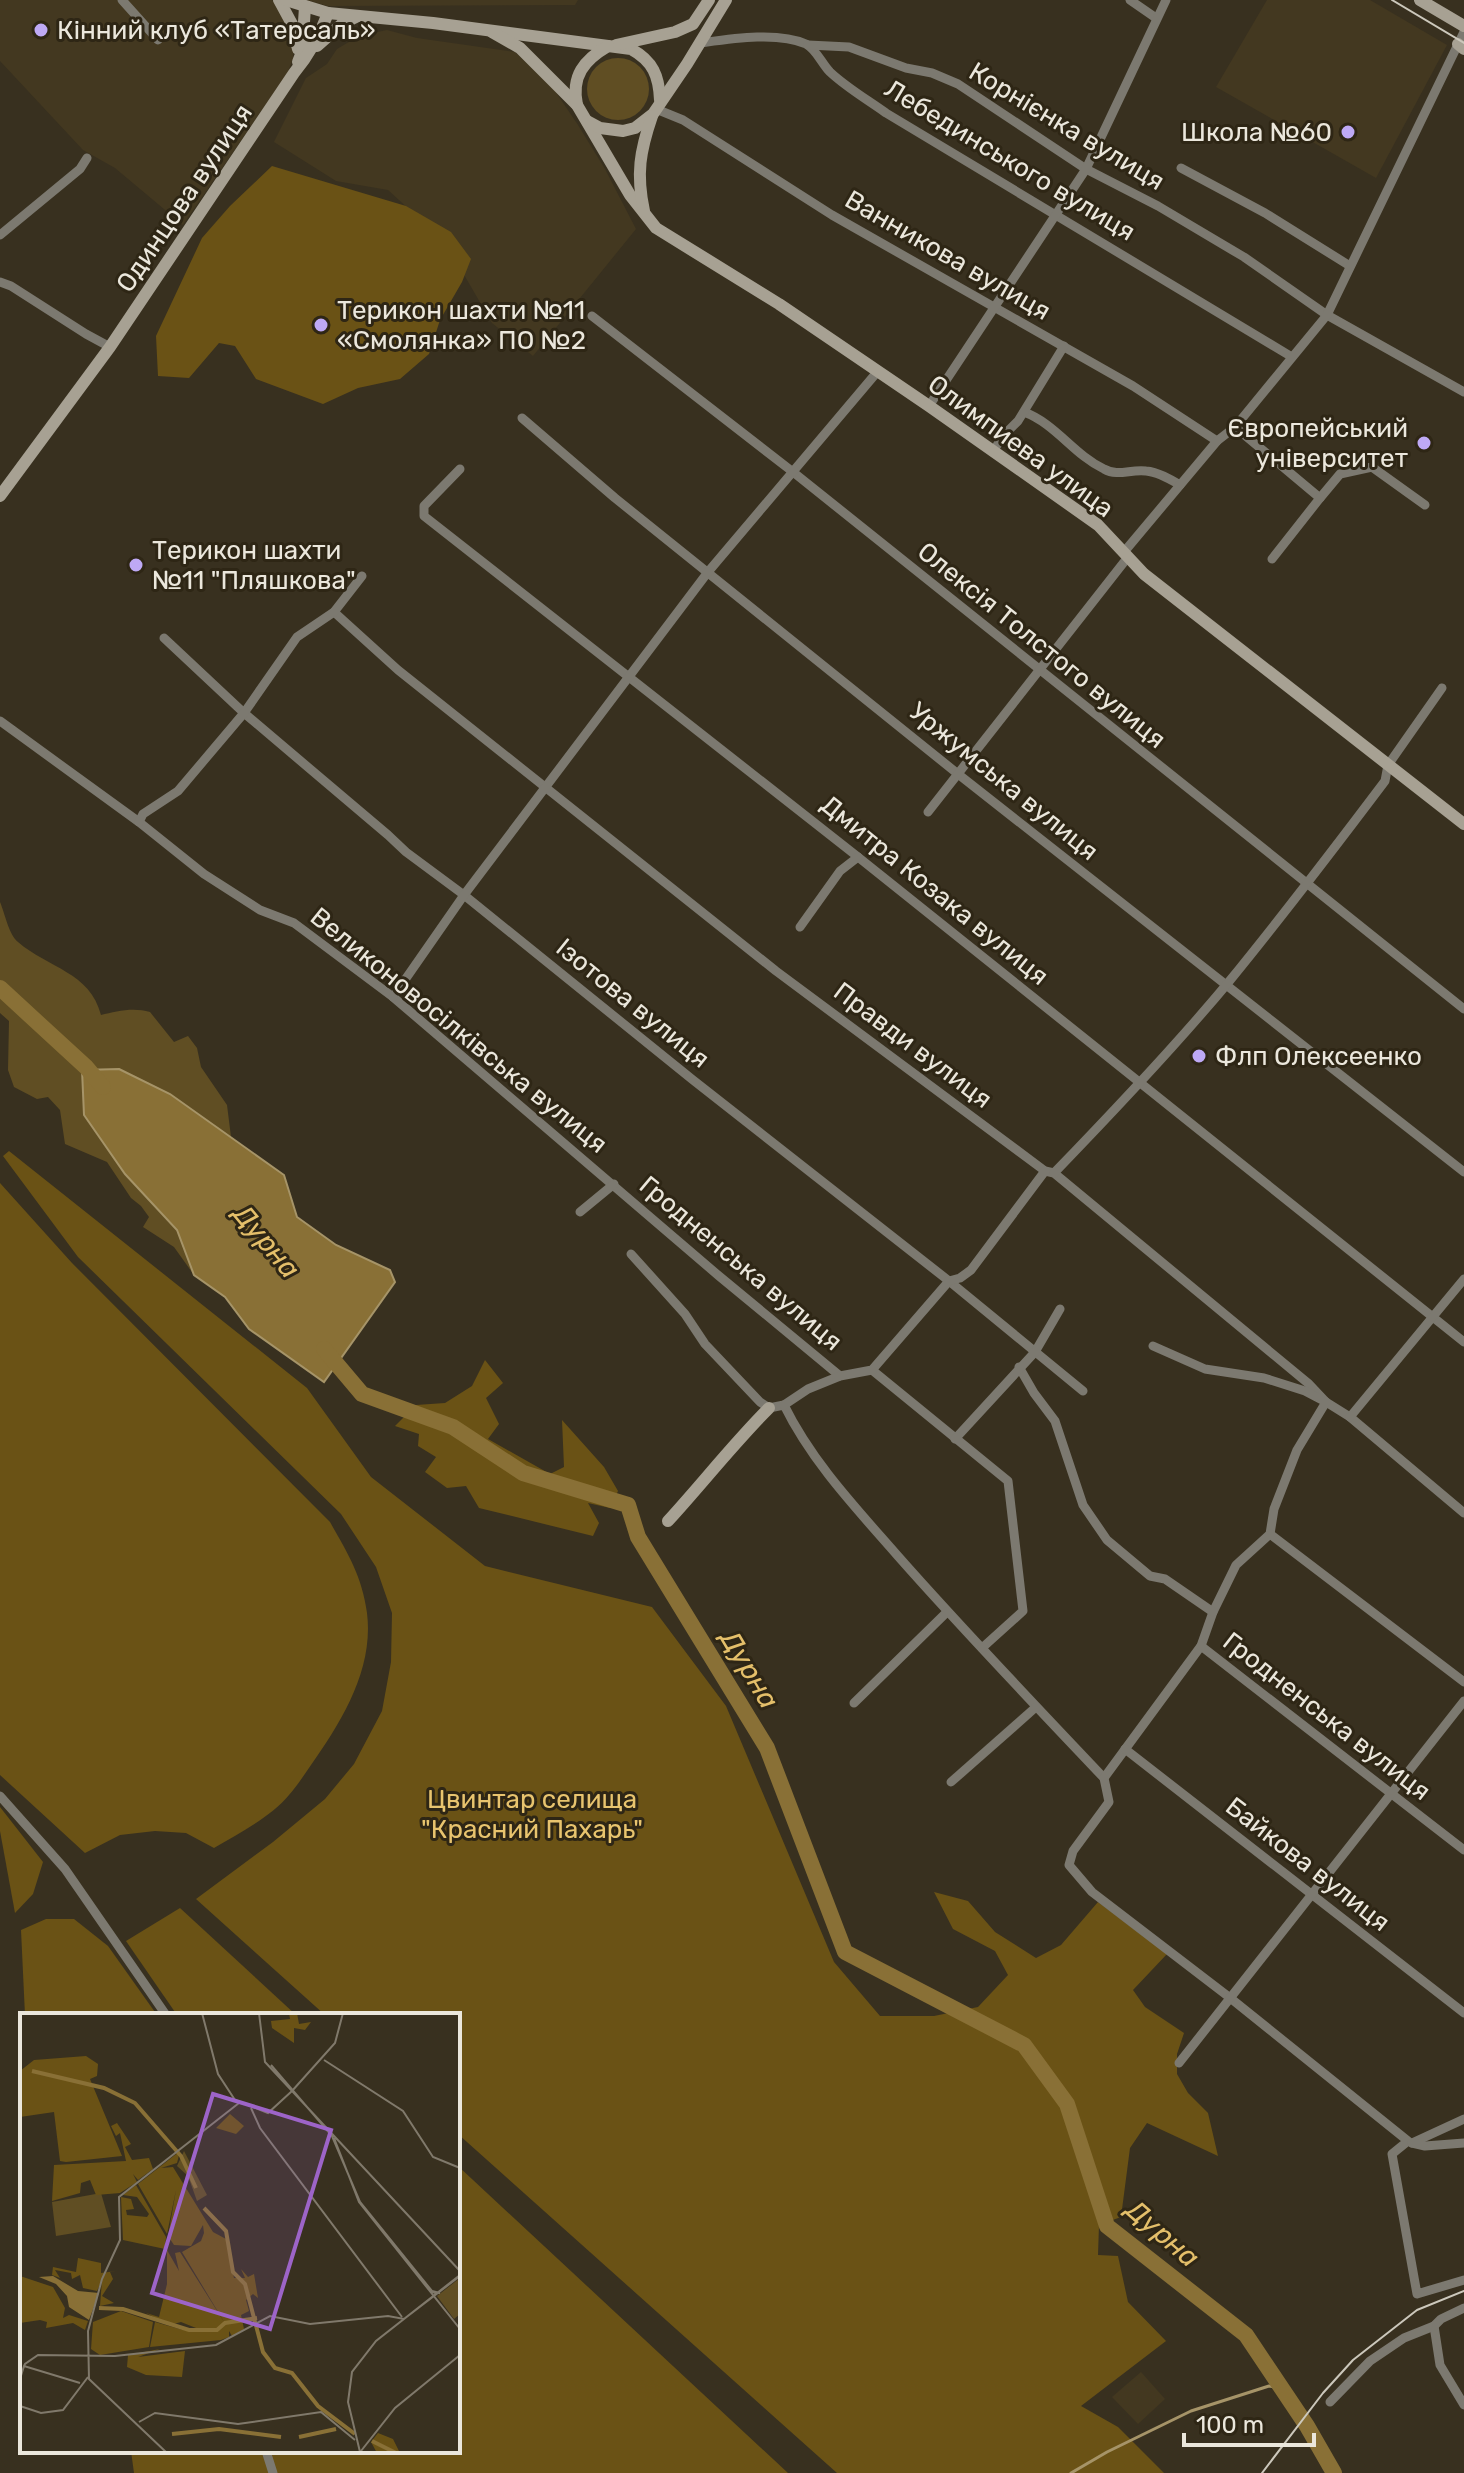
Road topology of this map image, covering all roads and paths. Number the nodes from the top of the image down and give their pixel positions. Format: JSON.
{"nodes":[{"id":1,"x":122,"y":0,"type":"edge"},
{"id":2,"x":279,"y":0,"type":"edge"},
{"id":3,"x":286,"y":0,"type":"edge"},
{"id":4,"x":709,"y":0,"type":"edge"},
{"id":5,"x":726,"y":0,"type":"edge"},
{"id":6,"x":1130,"y":0,"type":"edge"},
{"id":7,"x":1166,"y":0,"type":"edge"},
{"id":8,"x":1420,"y":0,"type":"edge"},
{"id":9,"x":305,"y":7,"type":"junction"},
{"id":10,"x":328,"y":13,"type":"junction"},
{"id":11,"x":359,"y":15,"type":"junction"},
{"id":12,"x":1156,"y":18,"type":"junction"},
{"id":13,"x":1464,"y":29,"type":"edge"},
{"id":14,"x":492,"y":32,"type":"junction"},
{"id":15,"x":158,"y":40,"type":"dead end"},
{"id":16,"x":700,"y":43,"type":"junction"},
{"id":17,"x":808,"y":45,"type":"junction"},
{"id":18,"x":611,"y":46,"type":"junction"},
{"id":19,"x":1461,"y":47,"type":"edge"},
{"id":20,"x":302,"y":60,"type":"junction"},
{"id":21,"x":577,"y":105,"type":"junction"},
{"id":22,"x":656,"y":108,"type":"junction"},
{"id":23,"x":586,"y":120,"type":"junction"},
{"id":24,"x":87,"y":158,"type":"dead end"},
{"id":25,"x":1181,"y":168,"type":"dead end"},
{"id":26,"x":1086,"y":169,"type":"junction"},
{"id":27,"x":1054,"y":216,"type":"junction"},
{"id":28,"x":646,"y":218,"type":"junction"},
{"id":29,"x":0,"y":235,"type":"edge"},
{"id":30,"x":1350,"y":266,"type":"junction"},
{"id":31,"x":0,"y":282,"type":"edge"},
{"id":32,"x":993,"y":306,"type":"junction"},
{"id":33,"x":1327,"y":315,"type":"junction"},
{"id":34,"x":592,"y":316,"type":"dead end"},
{"id":35,"x":1064,"y":346,"type":"junction"},
{"id":36,"x":110,"y":347,"type":"junction"},
{"id":37,"x":1292,"y":357,"type":"junction"},
{"id":38,"x":878,"y":371,"type":"junction"},
{"id":39,"x":1464,"y":392,"type":"edge"},
{"id":40,"x":929,"y":406,"type":"junction"},
{"id":41,"x":1024,"y":412,"type":"junction"},
{"id":42,"x":522,"y":418,"type":"dead end"},
{"id":43,"x":1235,"y":427,"type":"junction"},
{"id":44,"x":1217,"y":441,"type":"junction"},
{"id":45,"x":993,"y":451,"type":"junction"},
{"id":46,"x":460,"y":469,"type":"dead end"},
{"id":47,"x":793,"y":472,"type":"junction"},
{"id":48,"x":1180,"y":485,"type":"junction"},
{"id":49,"x":0,"y":496,"type":"edge"},
{"id":50,"x":1320,"y":498,"type":"junction"},
{"id":51,"x":1425,"y":505,"type":"dead end"},
{"id":52,"x":1126,"y":555,"type":"junction"},
{"id":53,"x":1272,"y":559,"type":"dead end"},
{"id":54,"x":708,"y":572,"type":"junction"},
{"id":55,"x":362,"y":576,"type":"dead end"},
{"id":56,"x":334,"y":612,"type":"junction"},
{"id":57,"x":164,"y":638,"type":"dead end"},
{"id":58,"x":1039,"y":671,"type":"junction"},
{"id":59,"x":629,"y":676,"type":"junction"},
{"id":60,"x":1442,"y":688,"type":"dead end"},
{"id":61,"x":244,"y":713,"type":"junction"},
{"id":62,"x":0,"y":721,"type":"edge"},
{"id":63,"x":1388,"y":765,"type":"junction"},
{"id":64,"x":958,"y":774,"type":"junction"},
{"id":65,"x":545,"y":786,"type":"junction"},
{"id":66,"x":928,"y":812,"type":"dead end"},
{"id":67,"x":139,"y":822,"type":"junction"},
{"id":68,"x":1464,"y":824,"type":"edge"},
{"id":69,"x":858,"y":857,"type":"junction"},
{"id":70,"x":1307,"y":884,"type":"junction"},
{"id":71,"x":464,"y":895,"type":"junction"},
{"id":72,"x":800,"y":927,"type":"dead end"},
{"id":73,"x":1225,"y":986,"type":"junction"},
{"id":74,"x":393,"y":997,"type":"junction"},
{"id":75,"x":1464,"y":1009,"type":"edge"},
{"id":76,"x":1141,"y":1083,"type":"junction"},
{"id":77,"x":1050,"y":1172,"type":"junction"},
{"id":78,"x":1464,"y":1172,"type":"edge"},
{"id":79,"x":614,"y":1184,"type":"junction"},
{"id":80,"x":580,"y":1212,"type":"dead end"},
{"id":81,"x":631,"y":1254,"type":"dead end"},
{"id":82,"x":1464,"y":1279,"type":"edge"},
{"id":83,"x":949,"y":1281,"type":"junction"},
{"id":84,"x":1060,"y":1309,"type":"dead end"},
{"id":85,"x":1434,"y":1317,"type":"junction"},
{"id":86,"x":1464,"y":1342,"type":"edge"},
{"id":87,"x":1153,"y":1346,"type":"dead end"},
{"id":88,"x":1035,"y":1352,"type":"junction"},
{"id":89,"x":1019,"y":1367,"type":"junction"},
{"id":90,"x":872,"y":1370,"type":"junction"},
{"id":91,"x":840,"y":1376,"type":"junction"},
{"id":92,"x":1083,"y":1391,"type":"dead end"},
{"id":93,"x":1326,"y":1402,"type":"junction"},
{"id":94,"x":784,"y":1405,"type":"junction"},
{"id":95,"x":769,"y":1408,"type":"junction"},
{"id":96,"x":1350,"y":1417,"type":"junction"},
{"id":97,"x":955,"y":1439,"type":"junction"},
{"id":98,"x":1464,"y":1513,"type":"edge"},
{"id":99,"x":668,"y":1521,"type":"dead end"},
{"id":100,"x":1270,"y":1534,"type":"junction"},
{"id":101,"x":947,"y":1612,"type":"junction"},
{"id":102,"x":1213,"y":1612,"type":"junction"},
{"id":103,"x":1201,"y":1646,"type":"junction"},
{"id":104,"x":982,"y":1648,"type":"junction"},
{"id":105,"x":1464,"y":1682,"type":"edge"},
{"id":106,"x":1464,"y":1701,"type":"edge"},
{"id":107,"x":854,"y":1703,"type":"dead end"},
{"id":108,"x":1036,"y":1707,"type":"junction"},
{"id":109,"x":1125,"y":1749,"type":"junction"},
{"id":110,"x":1104,"y":1778,"type":"junction"},
{"id":111,"x":951,"y":1782,"type":"dead end"},
{"id":112,"x":1391,"y":1793,"type":"junction"},
{"id":113,"x":0,"y":1796,"type":"edge"},
{"id":114,"x":1464,"y":1850,"type":"edge"},
{"id":115,"x":1310,"y":1894,"type":"junction"},
{"id":116,"x":1229,"y":1997,"type":"junction"},
{"id":117,"x":165,"y":2013,"type":"edge"},
{"id":118,"x":1464,"y":2013,"type":"edge"},
{"id":119,"x":1179,"y":2063,"type":"dead end"},
{"id":120,"x":1464,"y":2119,"type":"edge"},
{"id":121,"x":1410,"y":2142,"type":"junction"},
{"id":122,"x":1464,"y":2143,"type":"edge"},
{"id":123,"x":1464,"y":2280,"type":"edge"},
{"id":124,"x":1464,"y":2308,"type":"edge"},
{"id":125,"x":1434,"y":2326,"type":"junction"},
{"id":126,"x":1330,"y":2402,"type":"dead end"},
{"id":127,"x":1464,"y":2405,"type":"edge"},
{"id":128,"x":267,"y":2453,"type":"edge"},
{"id":129,"x":273,"y":2473,"type":"edge"}],
"edges":[{"from":1,"to":15,"type":"street"},
{"from":2,"to":20,"type":"main road"},
{"from":3,"to":9,"type":"main road"},
{"from":4,"to":18,"type":"main road"},
{"from":5,"to":16,"type":"main road"},
{"from":6,"to":12,"type":"street"},
{"from":7,"to":12,"type":"street"},
{"from":8,"to":13,"type":"main road"},
{"from":9,"to":10,"type":"main road"},
{"from":9,"to":20,"type":"main road","name":"Одинцова вулиця"},
{"from":10,"to":11,"type":"main road"},
{"from":10,"to":20,"type":"main road","name":"Одинцова вулиця"},
{"from":11,"to":14,"type":"main road"},
{"from":11,"to":20,"type":"main road"},
{"from":12,"to":26,"type":"street"},
{"from":13,"to":19,"type":"street"},
{"from":14,"to":18,"type":"main road"},
{"from":14,"to":21,"type":"main road"},
{"from":16,"to":17,"type":"street"},
{"from":16,"to":22,"type":"main road"},
{"from":17,"to":26,"type":"street","name":"Корнієнка вулиця"},
{"from":17,"to":27,"type":"street","name":"Лебединського вулиця"},
{"from":18,"to":21,"type":"main road"},
{"from":18,"to":22,"type":"main road"},
{"from":19,"to":30,"type":"street"},
{"from":20,"to":36,"type":"main road","name":"Одинцова вулиця"},
{"from":21,"to":23,"type":"main road"},
{"from":22,"to":23,"type":"main road"},
{"from":22,"to":28,"type":"main road"},
{"from":22,"to":32,"type":"street","name":"Ванникова вулиця"},
{"from":23,"to":28,"type":"main road"},
{"from":24,"to":29,"type":"street"},
{"from":25,"to":30,"type":"street","name":"Корнієнка вулиця"},
{"from":26,"to":27,"type":"street"},
{"from":26,"to":33,"type":"street","name":"Корнієнка вулиця"},
{"from":27,"to":32,"type":"street"},
{"from":27,"to":37,"type":"street","name":"Лебединського вулиця"},
{"from":28,"to":38,"type":"main road","name":"Олимпиева улица"},
{"from":30,"to":33,"type":"street"},
{"from":31,"to":36,"type":"street"},
{"from":32,"to":35,"type":"street","name":"Ванникова вулиця"},
{"from":32,"to":40,"type":"street"},
{"from":33,"to":37,"type":"street"},
{"from":33,"to":39,"type":"street"},
{"from":34,"to":47,"type":"street","name":"Олексія Толстого вулиця"},
{"from":35,"to":41,"type":"street"},
{"from":35,"to":44,"type":"street","name":"Ванникова вулиця"},
{"from":36,"to":49,"type":"main road","name":"Одинцова вулиця"},
{"from":37,"to":43,"type":"street"},
{"from":38,"to":40,"type":"main road","name":"Олимпиева улица"},
{"from":38,"to":47,"type":"street"},
{"from":40,"to":45,"type":"main road","name":"Олимпиева улица"},
{"from":41,"to":45,"type":"street"},
{"from":41,"to":48,"type":"street"},
{"from":42,"to":54,"type":"street","name":"Уржумська вулиця"},
{"from":43,"to":44,"type":"street"},
{"from":43,"to":50,"type":"street"},
{"from":44,"to":48,"type":"street"},
{"from":45,"to":52,"type":"main road","name":"Олимпиева улица"},
{"from":46,"to":59,"type":"street","name":"Дмитра Козака вулиця"},
{"from":47,"to":54,"type":"street"},
{"from":47,"to":58,"type":"street","name":"Олексія Толстого вулиця"},
{"from":48,"to":52,"type":"street"},
{"from":50,"to":51,"type":"street"},
{"from":50,"to":53,"type":"street"},
{"from":52,"to":58,"type":"street"},
{"from":52,"to":63,"type":"main road","name":"Олимпиева улица"},
{"from":54,"to":59,"type":"street"},
{"from":54,"to":64,"type":"street","name":"Уржумська вулиця"},
{"from":55,"to":56,"type":"street"},
{"from":56,"to":61,"type":"street"},
{"from":56,"to":65,"type":"street","name":"Правди вулиця"},
{"from":57,"to":61,"type":"street","name":"Ізотова вулиця"},
{"from":58,"to":64,"type":"street"},
{"from":58,"to":70,"type":"street","name":"Олексія Толстого вулиця"},
{"from":59,"to":65,"type":"street"},
{"from":59,"to":69,"type":"street","name":"Дмитра Козака вулиця"},
{"from":60,"to":63,"type":"street"},
{"from":61,"to":67,"type":"street"},
{"from":61,"to":71,"type":"street","name":"Ізотова вулиця"},
{"from":62,"to":67,"type":"street","name":"Великоновосілківська вулиця"},
{"from":63,"to":68,"type":"main road","name":"Олимпиева улица"},
{"from":63,"to":70,"type":"street"},
{"from":64,"to":66,"type":"street"},
{"from":64,"to":73,"type":"street","name":"Уржумська вулиця"},
{"from":65,"to":71,"type":"street"},
{"from":65,"to":77,"type":"street","name":"Правди вулиця"},
{"from":67,"to":74,"type":"street","name":"Великоновосілківська вулиця"},
{"from":69,"to":72,"type":"street"},
{"from":69,"to":76,"type":"street","name":"Дмитра Козака вулиця"},
{"from":70,"to":73,"type":"street"},
{"from":70,"to":75,"type":"street","name":"Олексія Толстого вулиця"},
{"from":71,"to":74,"type":"street"},
{"from":71,"to":83,"type":"street","name":"Ізотова вулиця"},
{"from":73,"to":76,"type":"street"},
{"from":73,"to":78,"type":"street","name":"Уржумська вулиця"},
{"from":74,"to":79,"type":"street","name":"Великоновосілківська вулиця"},
{"from":76,"to":77,"type":"street"},
{"from":76,"to":85,"type":"street","name":"Дмитра Козака вулиця"},
{"from":77,"to":83,"type":"street"},
{"from":77,"to":93,"type":"street","name":"Правди вулиця"},
{"from":79,"to":80,"type":"street"},
{"from":79,"to":91,"type":"street","name":"Гродненська вулиця"},
{"from":81,"to":95,"type":"street"},
{"from":82,"to":85,"type":"street"},
{"from":83,"to":88,"type":"street","name":"Ізотова вулиця"},
{"from":83,"to":90,"type":"street"},
{"from":84,"to":88,"type":"street"},
{"from":85,"to":86,"type":"street","name":"Дмитра Козака вулиця"},
{"from":85,"to":96,"type":"street"},
{"from":87,"to":93,"type":"street"},
{"from":88,"to":89,"type":"street"},
{"from":88,"to":92,"type":"street","name":"Ізотова вулиця"},
{"from":89,"to":97,"type":"street"},
{"from":89,"to":102,"type":"street","name":"Гродненська вулиця"},
{"from":90,"to":91,"type":"street"},
{"from":90,"to":97,"type":"street"},
{"from":91,"to":94,"type":"street"},
{"from":93,"to":96,"type":"street","name":"Правди вулиця"},
{"from":93,"to":100,"type":"street"},
{"from":94,"to":95,"type":"street"},
{"from":94,"to":101,"type":"street"},
{"from":95,"to":99,"type":"main road"},
{"from":96,"to":98,"type":"street","name":"Правди вулиця"},
{"from":97,"to":104,"type":"street"},
{"from":100,"to":102,"type":"street"},
{"from":100,"to":105,"type":"street"},
{"from":101,"to":104,"type":"street"},
{"from":101,"to":107,"type":"street"},
{"from":102,"to":103,"type":"street"},
{"from":103,"to":109,"type":"street"},
{"from":103,"to":112,"type":"street","name":"Гродненська вулиця"},
{"from":104,"to":108,"type":"street"},
{"from":106,"to":112,"type":"street"},
{"from":108,"to":110,"type":"street"},
{"from":108,"to":111,"type":"street"},
{"from":109,"to":110,"type":"street"},
{"from":109,"to":115,"type":"street","name":"Байкова вулиця"},
{"from":110,"to":116,"type":"street"},
{"from":112,"to":114,"type":"street","name":"Гродненська вулиця"},
{"from":112,"to":115,"type":"street"},
{"from":113,"to":117,"type":"street"},
{"from":115,"to":116,"type":"street"},
{"from":115,"to":118,"type":"street","name":"Байкова вулиця"},
{"from":116,"to":119,"type":"street"},
{"from":116,"to":121,"type":"street"},
{"from":120,"to":121,"type":"street"},
{"from":121,"to":122,"type":"street"},
{"from":121,"to":123,"type":"street"},
{"from":124,"to":125,"type":"street"},
{"from":125,"to":126,"type":"street"},
{"from":125,"to":127,"type":"street"},
{"from":128,"to":129,"type":"street"}]}
